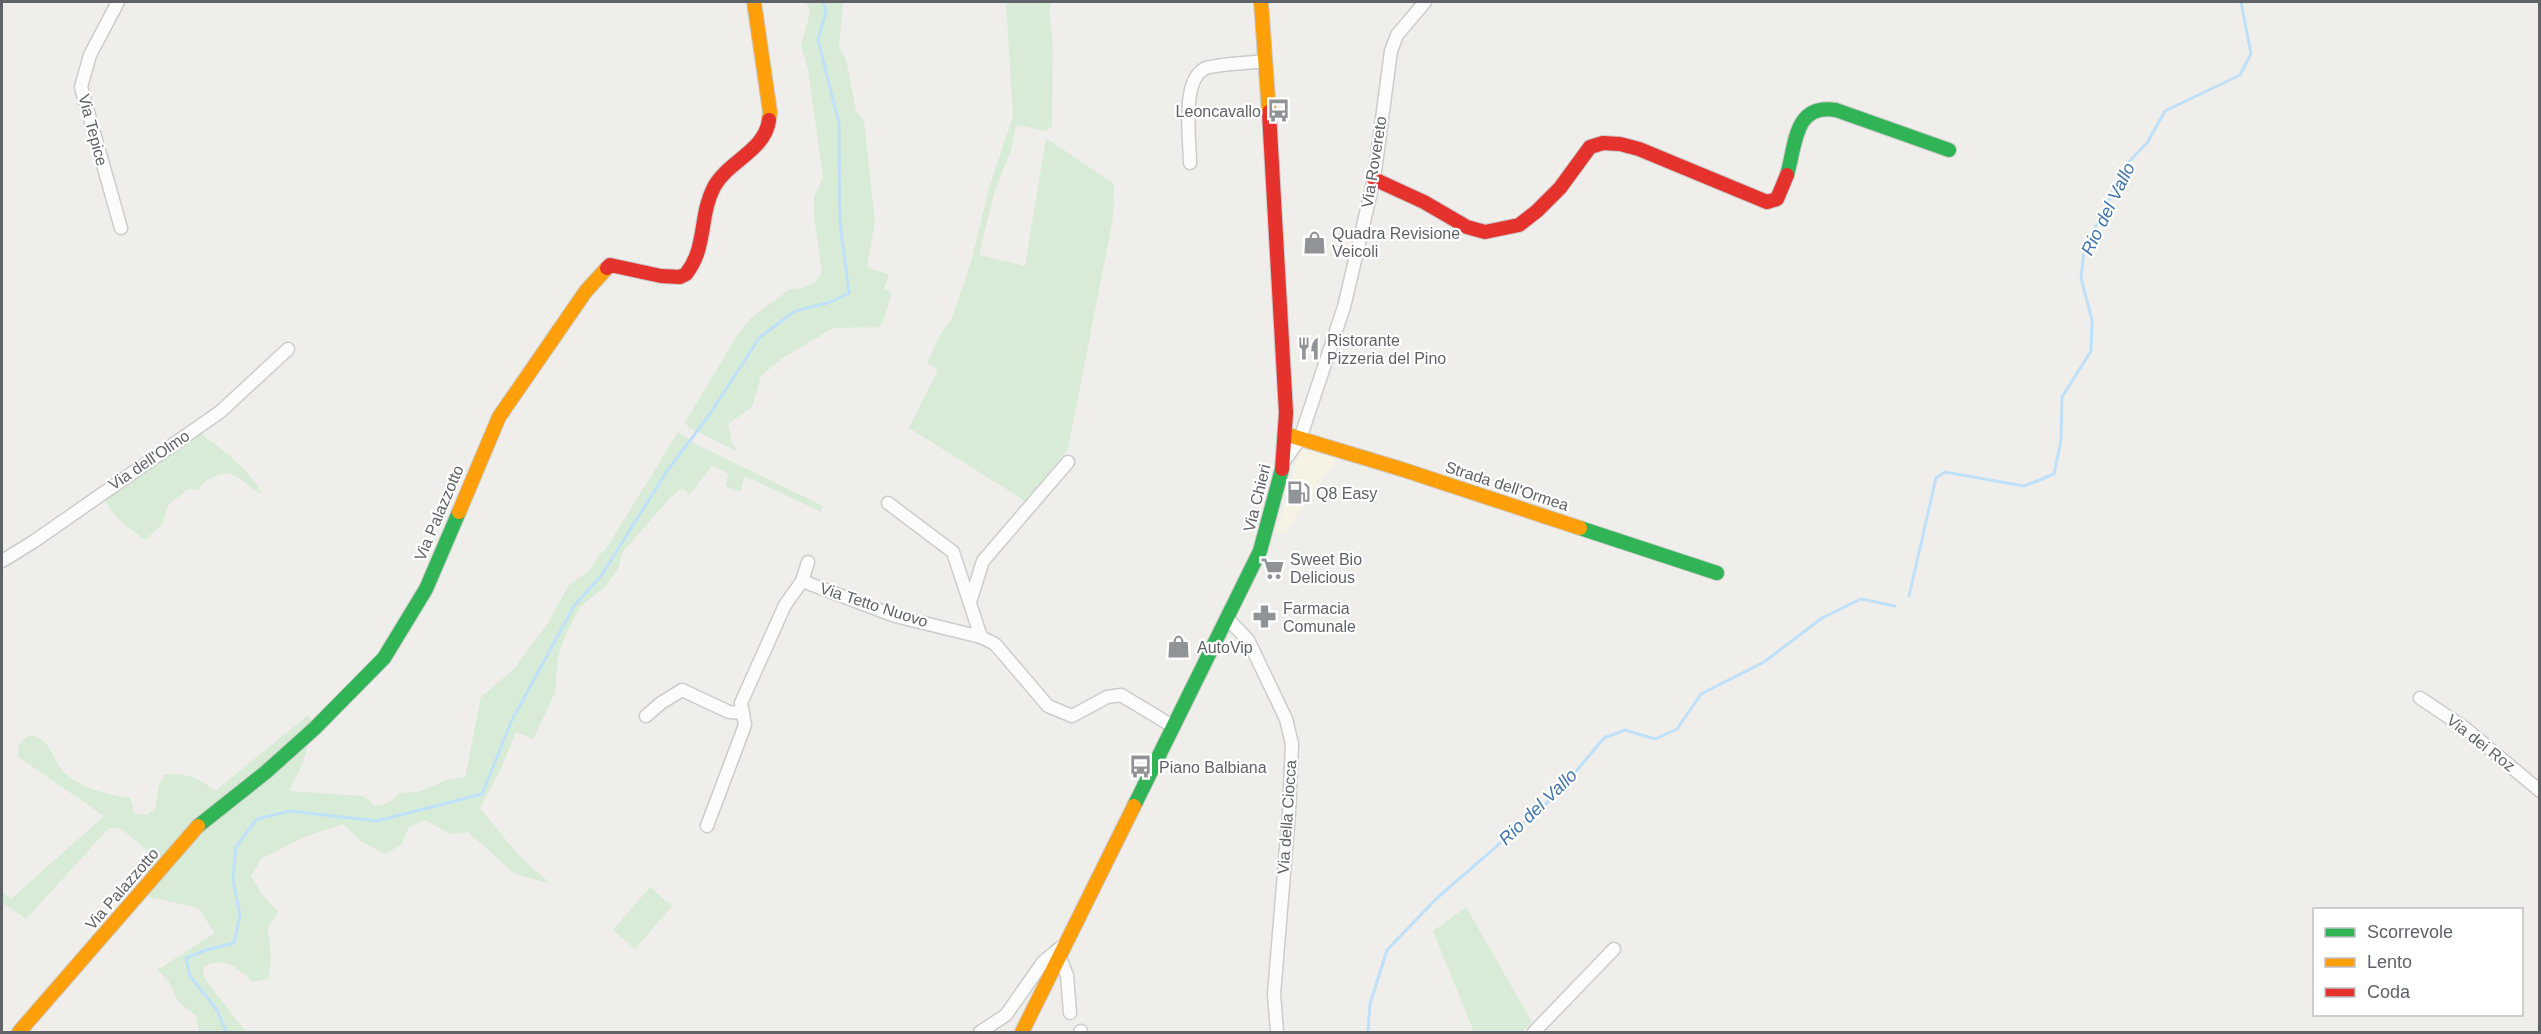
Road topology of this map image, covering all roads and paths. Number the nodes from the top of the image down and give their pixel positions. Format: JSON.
{"nodes":[{"id":1,"x":118,"y":2,"type":"edge"},
{"id":2,"x":754,"y":2,"type":"edge"},
{"id":3,"x":1261,"y":2,"type":"edge"},
{"id":4,"x":1425,"y":2,"type":"edge"},
{"id":5,"x":1265,"y":61,"type":"junction"},
{"id":6,"x":1949,"y":150,"type":"dead end"},
{"id":7,"x":1190,"y":163,"type":"dead end"},
{"id":8,"x":1374,"y":179,"type":"junction"},
{"id":9,"x":121,"y":228,"type":"dead end"},
{"id":10,"x":288,"y":349,"type":"dead end"},
{"id":11,"x":1285,"y":434,"type":"junction"},
{"id":12,"x":1300,"y":439,"type":"junction"},
{"id":13,"x":1068,"y":462,"type":"dead end"},
{"id":14,"x":1283,"y":463,"type":"junction"},
{"id":15,"x":888,"y":503,"type":"dead end"},
{"id":16,"x":2,"y":561,"type":"edge"},
{"id":17,"x":808,"y":562,"type":"dead end"},
{"id":18,"x":1717,"y":573,"type":"dead end"},
{"id":19,"x":802,"y":581,"type":"junction"},
{"id":20,"x":970,"y":602,"type":"junction"},
{"id":21,"x":1228,"y":619,"type":"junction"},
{"id":22,"x":981,"y":637,"type":"junction"},
{"id":23,"x":2420,"y":698,"type":"dead end"},
{"id":24,"x":743,"y":713,"type":"junction"},
{"id":25,"x":646,"y":716,"type":"dead end"},
{"id":26,"x":1174,"y":727,"type":"junction"},
{"id":27,"x":2540,"y":791,"type":"edge"},
{"id":28,"x":707,"y":825,"type":"dead end"},
{"id":29,"x":1614,"y":949,"type":"dead end"},
{"id":30,"x":1061,"y":951,"type":"junction"},
{"id":31,"x":1070,"y":1012,"type":"dead end"},
{"id":32,"x":19,"y":1032,"type":"edge"},
{"id":33,"x":980,"y":1032,"type":"edge"},
{"id":34,"x":1022,"y":1032,"type":"edge"},
{"id":35,"x":1277,"y":1032,"type":"edge"},
{"id":36,"x":1534,"y":1032,"type":"edge"}],
"edges":[{"from":1,"to":9,"type":"street","name":"Via Tepice"},
{"from":2,"to":32,"type":"street","name":"Via Palazzotto"},
{"from":3,"to":5,"type":"street","name":"Via Chieri"},
{"from":4,"to":8,"type":"street","name":"Via Rovereto"},
{"from":5,"to":7,"type":"street"},
{"from":5,"to":11,"type":"street","name":"Via Chieri"},
{"from":6,"to":8,"type":"street"},
{"from":8,"to":12,"type":"street","name":"Via Rovereto"},
{"from":10,"to":16,"type":"street","name":"Via dell'Olmo"},
{"from":11,"to":12,"type":"street","name":"Strada dell'Ormea"},
{"from":11,"to":14,"type":"street","name":"Via Chieri"},
{"from":12,"to":14,"type":"street","name":"Via Rovereto"},
{"from":12,"to":18,"type":"street","name":"Strada dell'Ormea"},
{"from":13,"to":20,"type":"street"},
{"from":14,"to":21,"type":"street","name":"Via Chieri"},
{"from":15,"to":20,"type":"street"},
{"from":17,"to":19,"type":"street","name":"Via Tetto Nuovo"},
{"from":19,"to":22,"type":"street","name":"Via Tetto Nuovo"},
{"from":19,"to":24,"type":"street","name":"Via Tetto Nuovo"},
{"from":20,"to":22,"type":"street"},
{"from":21,"to":26,"type":"street","name":"Via Chieri"},
{"from":21,"to":35,"type":"street","name":"Via della Ciocca"},
{"from":22,"to":26,"type":"street","name":"Via Tetto Nuovo"},
{"from":23,"to":27,"type":"street","name":"Via dei Roz"},
{"from":24,"to":25,"type":"street"},
{"from":24,"to":28,"type":"street","name":"Via Tetto Nuovo"},
{"from":26,"to":30,"type":"street","name":"Via Chieri"},
{"from":29,"to":36,"type":"street"},
{"from":30,"to":31,"type":"street"},
{"from":30,"to":33,"type":"street"},
{"from":30,"to":34,"type":"street","name":"Via Chieri"}]}
